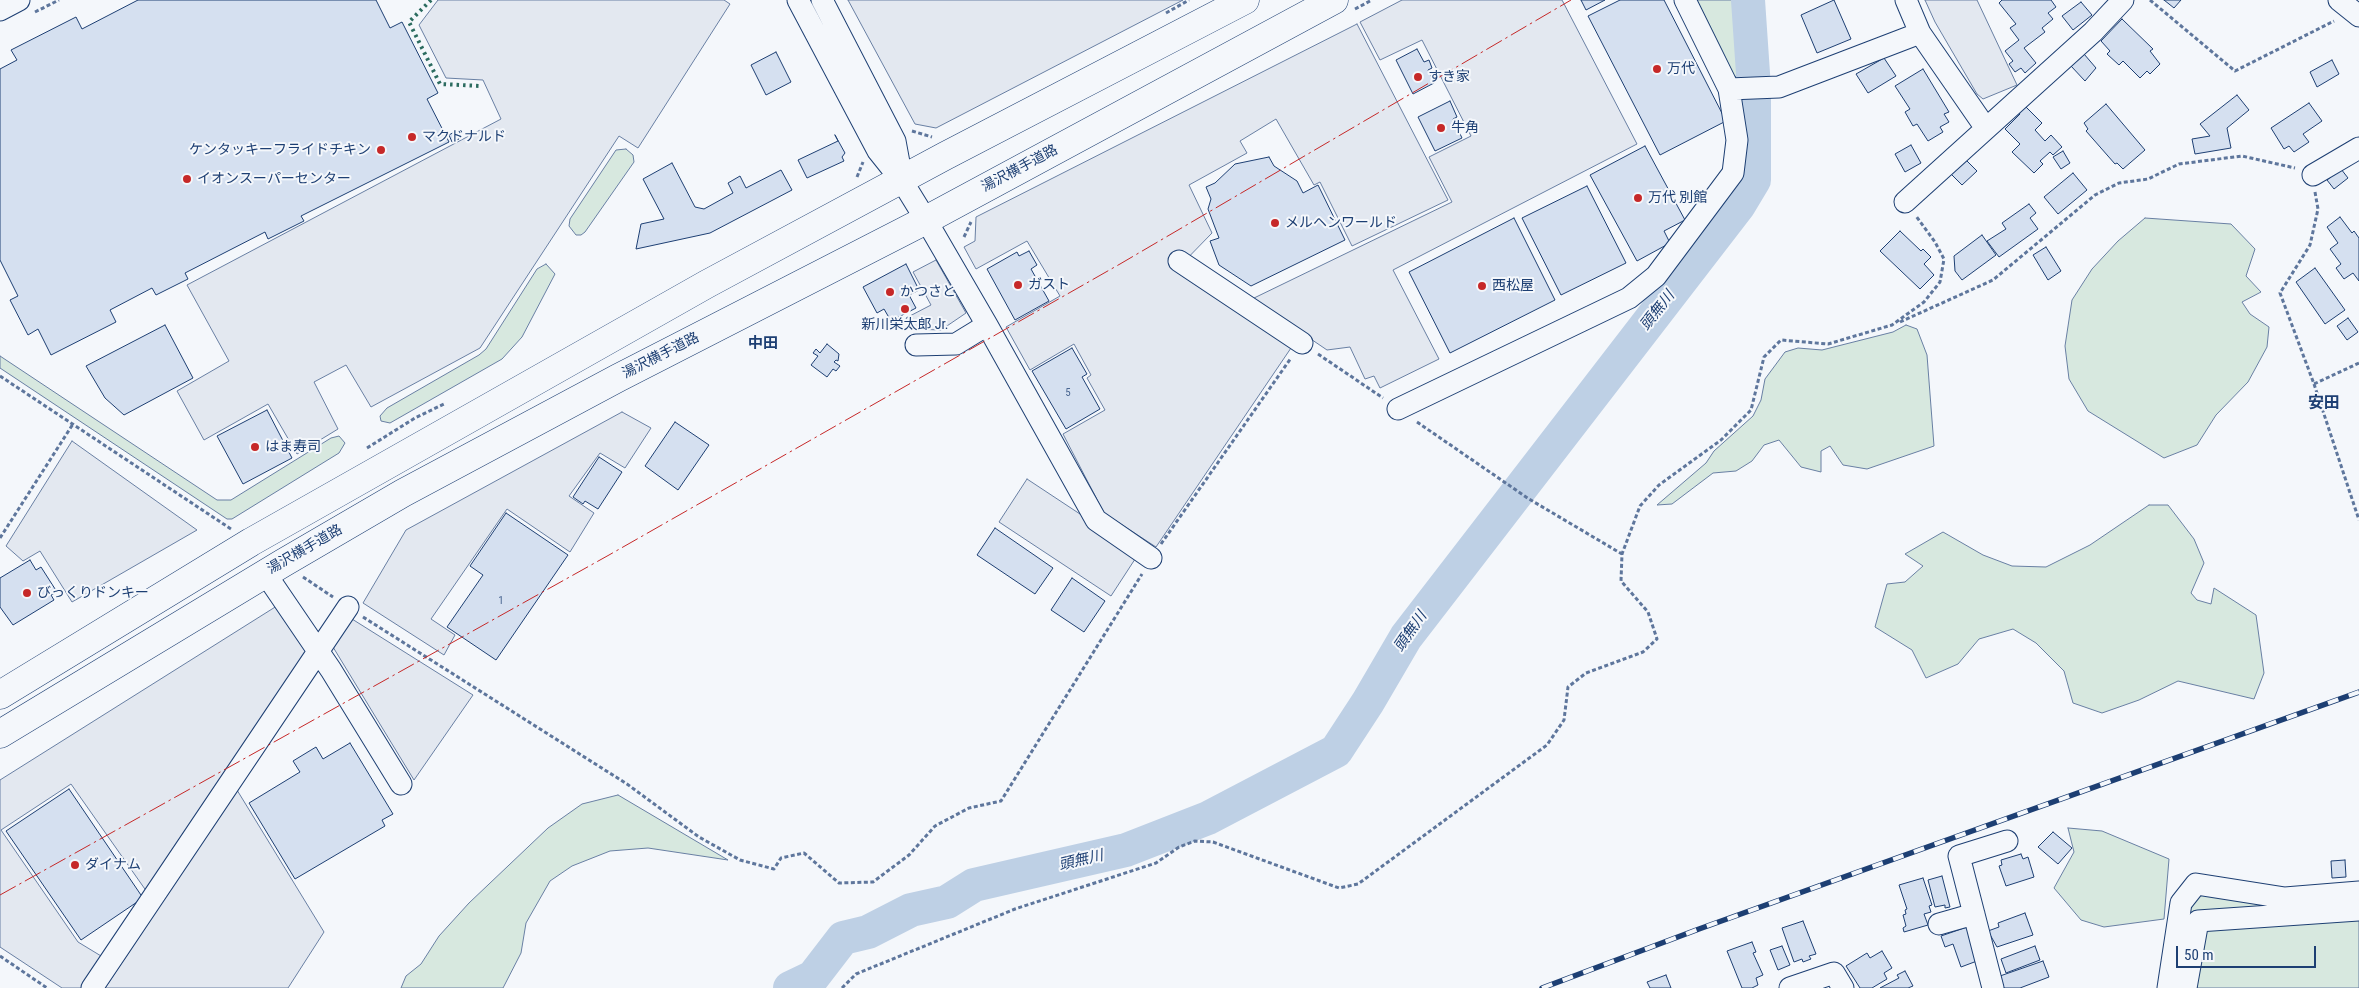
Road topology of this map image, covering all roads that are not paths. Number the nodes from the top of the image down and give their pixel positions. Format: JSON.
{"nodes":[{"id":1,"x":19,"y":0,"type":"edge"},
{"id":2,"x":798,"y":0,"type":"edge"},
{"id":3,"x":822,"y":0,"type":"edge"},
{"id":4,"x":1245,"y":0,"type":"edge"},
{"id":5,"x":1334,"y":0,"type":"edge"},
{"id":6,"x":1685,"y":0,"type":"edge"},
{"id":7,"x":1906,"y":0,"type":"edge"},
{"id":8,"x":2123,"y":0,"type":"edge"},
{"id":9,"x":0,"y":10,"type":"edge"},
{"id":10,"x":1920,"y":33,"type":"junction"},
{"id":11,"x":1736,"y":89,"type":"junction"},
{"id":12,"x":1985,"y":127,"type":"junction"},
{"id":13,"x":2359,"y":148,"type":"edge"},
{"id":14,"x":2313,"y":175,"type":"road end"},
{"id":15,"x":902,"y":181,"type":"junction"},
{"id":16,"x":1905,"y":202,"type":"road end"},
{"id":17,"x":926,"y":220,"type":"junction"},
{"id":18,"x":1179,"y":261,"type":"dead end"},
{"id":19,"x":987,"y":324,"type":"junction"},
{"id":20,"x":1302,"y":343,"type":"road end"},
{"id":21,"x":916,"y":345,"type":"dead end"},
{"id":22,"x":1398,"y":409,"type":"dead end"},
{"id":23,"x":1151,"y":558,"type":"road end"},
{"id":24,"x":274,"y":568,"type":"junction"},
{"id":25,"x":348,"y":607,"type":"road end"},
{"id":26,"x":318,"y":651,"type":"junction"},
{"id":27,"x":0,"y":695,"type":"edge"},
{"id":28,"x":0,"y":734,"type":"edge"},
{"id":29,"x":401,"y":784,"type":"dead end"},
{"id":30,"x":2007,"y":840,"type":"dead end"},
{"id":31,"x":2359,"y":892,"type":"edge"},
{"id":32,"x":2359,"y":910,"type":"edge"},
{"id":33,"x":1974,"y":914,"type":"junction"},
{"id":34,"x":1939,"y":924,"type":"dead end"},
{"id":35,"x":92,"y":988,"type":"edge"},
{"id":36,"x":1790,"y":988,"type":"edge"},
{"id":37,"x":1843,"y":988,"type":"edge"},
{"id":38,"x":1993,"y":988,"type":"edge"},
{"id":39,"x":2168,"y":988,"type":"edge"},
{"id":40,"x":2186,"y":988,"type":"edge"}],
"edges":[{"from":1,"to":9,"type":"street"},
{"from":2,"to":15,"type":"street"},
{"from":3,"to":15,"type":"street"},
{"from":4,"to":15,"type":"highway"},
{"from":5,"to":17,"type":"highway","name":"湯沢横手道路"},
{"from":6,"to":11,"type":"street"},
{"from":7,"to":10,"type":"street"},
{"from":8,"to":12,"type":"street"},
{"from":10,"to":11,"type":"street"},
{"from":10,"to":12,"type":"street"},
{"from":11,"to":22,"type":"street"},
{"from":12,"to":16,"type":"street"},
{"from":13,"to":14,"type":"street"},
{"from":15,"to":17,"type":"street"},
{"from":15,"to":27,"type":"highway"},
{"from":17,"to":19,"type":"street"},
{"from":17,"to":24,"type":"highway","name":"湯沢横手道路"},
{"from":18,"to":20,"type":"street"},
{"from":19,"to":21,"type":"street"},
{"from":19,"to":23,"type":"street"},
{"from":24,"to":26,"type":"street"},
{"from":24,"to":28,"type":"highway","name":"湯沢横手道路"},
{"from":25,"to":26,"type":"street"},
{"from":26,"to":29,"type":"street"},
{"from":26,"to":35,"type":"street"},
{"from":30,"to":33,"type":"street"},
{"from":31,"to":39,"type":"street"},
{"from":32,"to":40,"type":"street"},
{"from":33,"to":34,"type":"street"},
{"from":33,"to":38,"type":"street"},
{"from":36,"to":37,"type":"street"}]}
